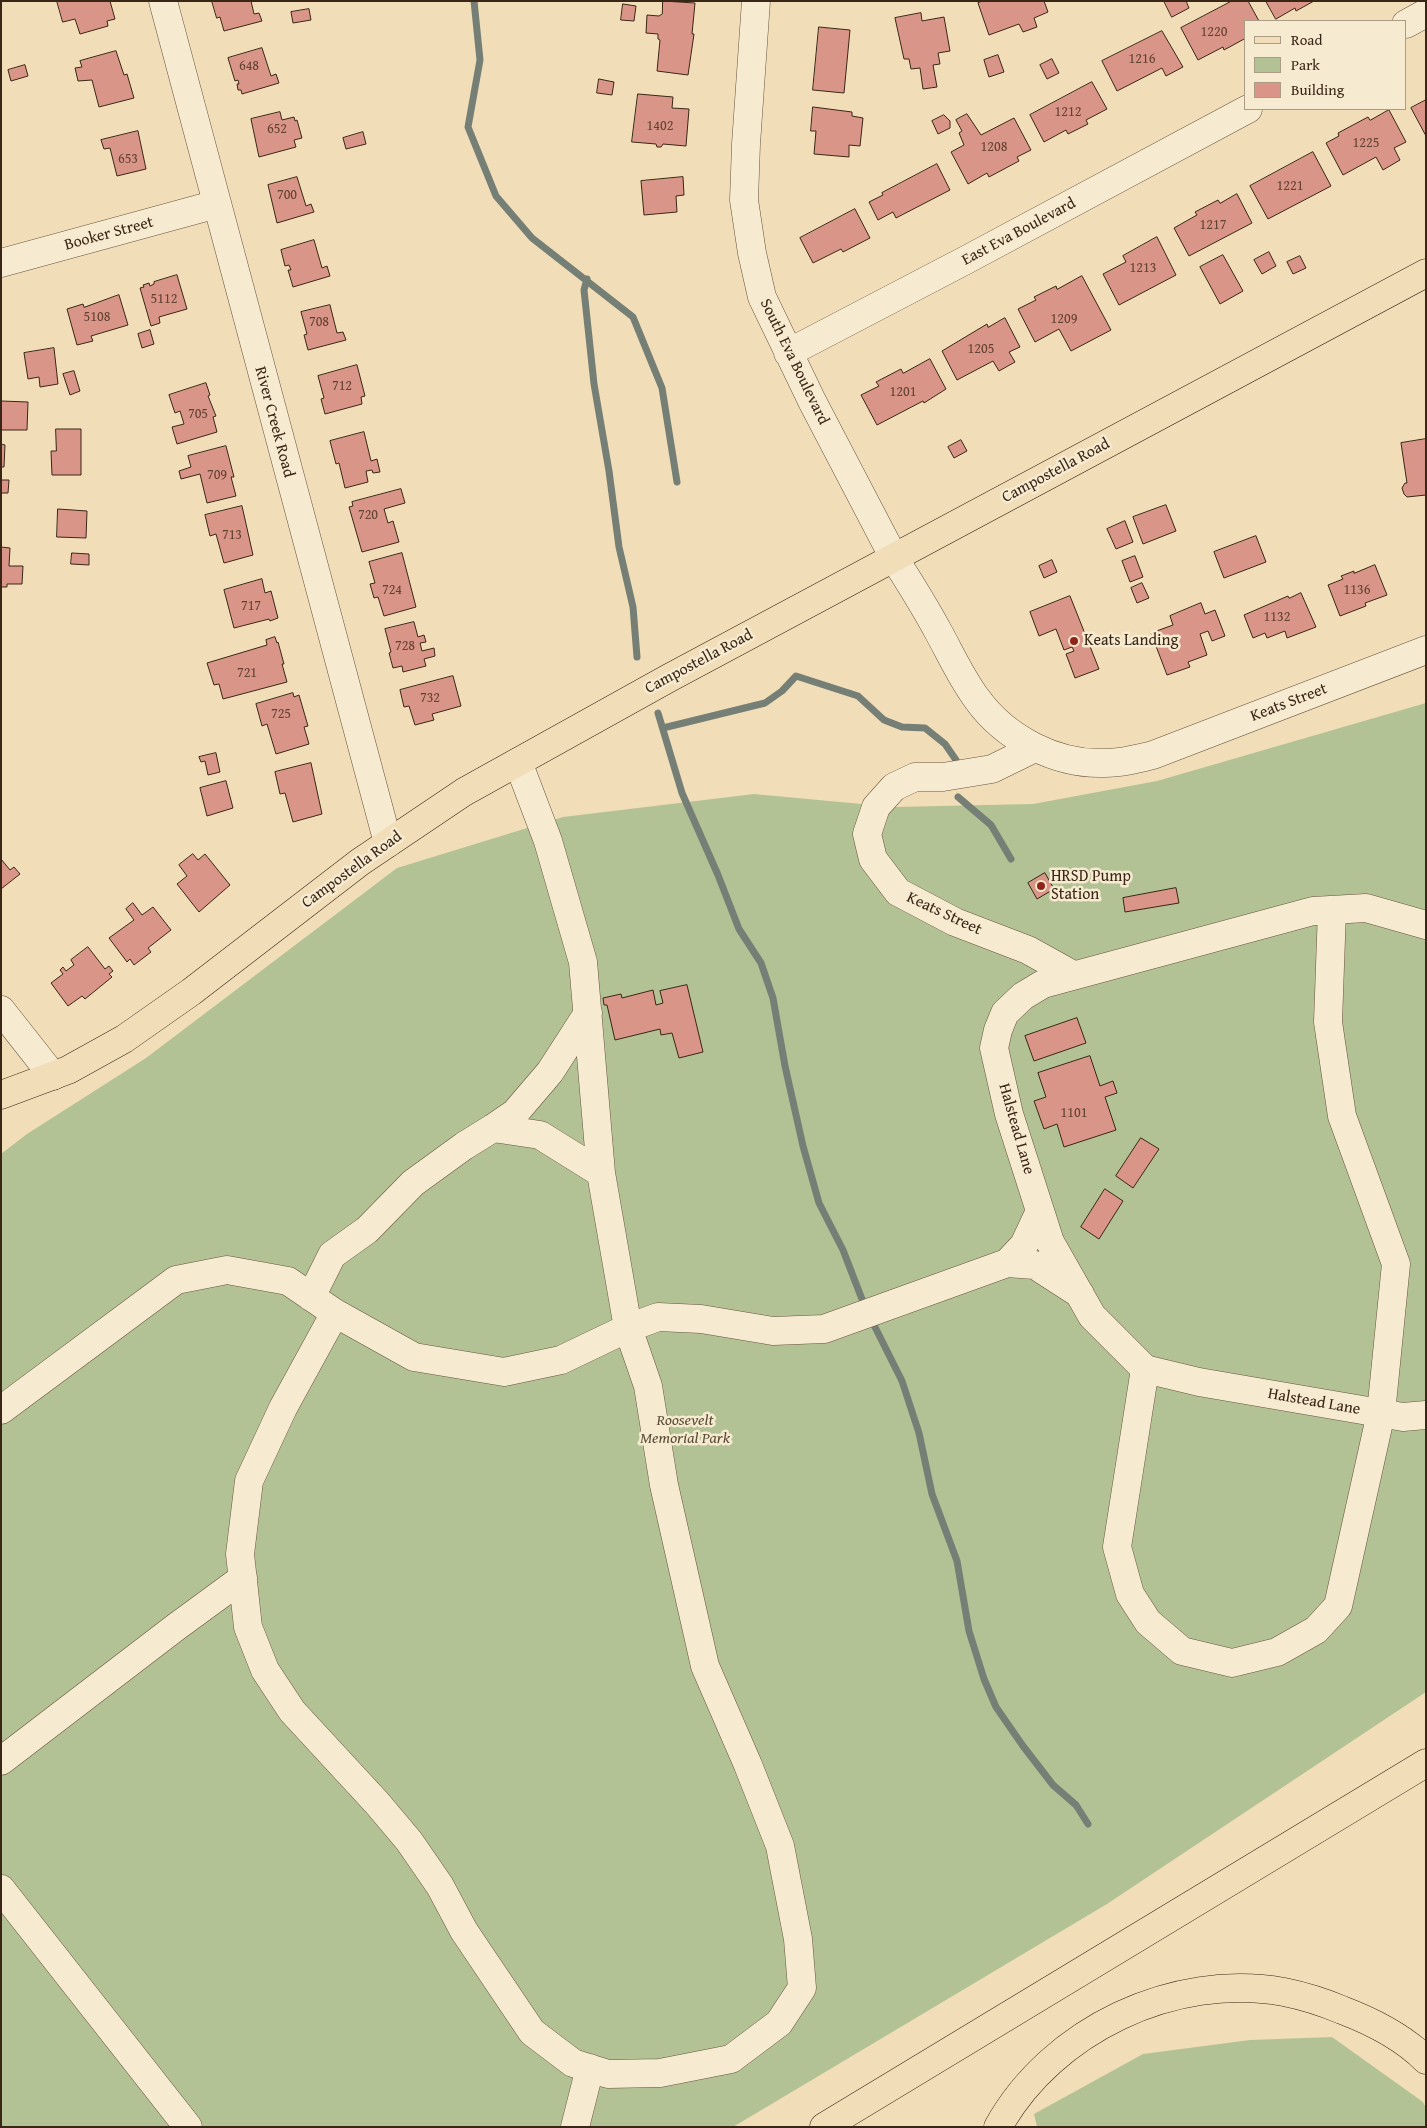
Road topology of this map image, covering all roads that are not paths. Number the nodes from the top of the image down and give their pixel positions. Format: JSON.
{"nodes":[{"id":1,"x":163,"y":1,"type":"edge"},
{"id":2,"x":756,"y":1,"type":"edge"},
{"id":3,"x":1426,"y":13,"type":"edge"},
{"id":4,"x":1407,"y":23,"type":"edge"},
{"id":5,"x":1246,"y":110,"type":"edge"},
{"id":6,"x":217,"y":204,"type":"junction"},
{"id":7,"x":1,"y":263,"type":"edge"},
{"id":8,"x":1426,"y":273,"type":"edge"},
{"id":9,"x":788,"y":353,"type":"junction"},
{"id":10,"x":894,"y":558,"type":"junction"},
{"id":11,"x":1426,"y":650,"type":"edge"},
{"id":12,"x":1035,"y":748,"type":"junction"},
{"id":13,"x":518,"y":762,"type":"junction"},
{"id":14,"x":388,"y":843,"type":"junction"},
{"id":15,"x":1332,"y":910,"type":"junction"},
{"id":16,"x":1426,"y":924,"type":"edge"},
{"id":17,"x":1073,"y":975,"type":"junction"},
{"id":18,"x":1,"y":1010,"type":"edge"},
{"id":19,"x":588,"y":1013,"type":"junction"},
{"id":20,"x":52,"y":1076,"type":"junction"},
{"id":21,"x":1,"y":1096,"type":"edge"},
{"id":22,"x":493,"y":1128,"type":"junction"},
{"id":23,"x":601,"y":1173,"type":"junction"},
{"id":24,"x":1040,"y":1211,"type":"junction"},
{"id":25,"x":1007,"y":1263,"type":"junction"},
{"id":26,"x":1080,"y":1294,"type":"junction"},
{"id":27,"x":311,"y":1297,"type":"junction"},
{"id":28,"x":335,"y":1313,"type":"junction"},
{"id":29,"x":628,"y":1328,"type":"junction"},
{"id":30,"x":1145,"y":1370,"type":"junction"},
{"id":31,"x":1,"y":1410,"type":"edge"},
{"id":32,"x":1381,"y":1413,"type":"junction"},
{"id":33,"x":1426,"y":1415,"type":"edge"},
{"id":34,"x":243,"y":1578,"type":"junction"},
{"id":35,"x":1,"y":1761,"type":"edge"},
{"id":36,"x":1426,"y":1764,"type":"edge"},
{"id":37,"x":1,"y":1889,"type":"edge"},
{"id":38,"x":1426,"y":2060,"type":"edge"},
{"id":39,"x":590,"y":2068,"type":"junction"},
{"id":40,"x":188,"y":2127,"type":"edge"},
{"id":41,"x":575,"y":2127,"type":"edge"},
{"id":42,"x":824,"y":2127,"type":"edge"},
{"id":43,"x":998,"y":2127,"type":"edge"}],
"edges":[{"from":1,"to":6,"type":"street","name":"River Creek Road"},
{"from":2,"to":9,"type":"street","name":"South Eva Boulevard"},
{"from":3,"to":4,"type":"street"},
{"from":5,"to":9,"type":"street","name":"East Eva Boulevard"},
{"from":6,"to":7,"type":"street","name":"Booker Street"},
{"from":6,"to":14,"type":"street","name":"River Creek Road"},
{"from":8,"to":10,"type":"main road","name":"Campostella Road"},
{"from":9,"to":10,"type":"street","name":"South Eva Boulevard"},
{"from":10,"to":12,"type":"street","name":"Keats Street"},
{"from":10,"to":13,"type":"main road","name":"Campostella Road"},
{"from":11,"to":12,"type":"street","name":"Keats Street"},
{"from":12,"to":17,"type":"street","name":"Keats Street"},
{"from":13,"to":14,"type":"main road","name":"Campostella Road"},
{"from":13,"to":19,"type":"street"},
{"from":14,"to":20,"type":"main road","name":"Campostella Road"},
{"from":15,"to":16,"type":"street","name":"Halstead Lane"},
{"from":15,"to":17,"type":"street","name":"Halstead Lane"},
{"from":15,"to":32,"type":"street"},
{"from":17,"to":24,"type":"street","name":"Halstead Lane"},
{"from":18,"to":20,"type":"street"},
{"from":19,"to":22,"type":"street"},
{"from":19,"to":23,"type":"street"},
{"from":20,"to":21,"type":"main road","name":"Campostella Road"},
{"from":22,"to":23,"type":"street"},
{"from":22,"to":27,"type":"street"},
{"from":23,"to":29,"type":"street"},
{"from":24,"to":25,"type":"street"},
{"from":24,"to":26,"type":"street","name":"Halstead Lane"},
{"from":25,"to":26,"type":"street"},
{"from":25,"to":29,"type":"street"},
{"from":26,"to":30,"type":"street","name":"Halstead Lane"},
{"from":27,"to":28,"type":"street"},
{"from":27,"to":31,"type":"street"},
{"from":28,"to":29,"type":"street"},
{"from":28,"to":34,"type":"street"},
{"from":29,"to":39,"type":"street"},
{"from":30,"to":32,"type":"street","name":"Halstead Lane"},
{"from":30,"to":32,"type":"street"},
{"from":32,"to":33,"type":"street","name":"Halstead Lane"},
{"from":34,"to":35,"type":"street"},
{"from":34,"to":39,"type":"street"},
{"from":36,"to":42,"type":"main road"},
{"from":37,"to":40,"type":"street"},
{"from":38,"to":43,"type":"main road"},
{"from":39,"to":41,"type":"street"}]}
